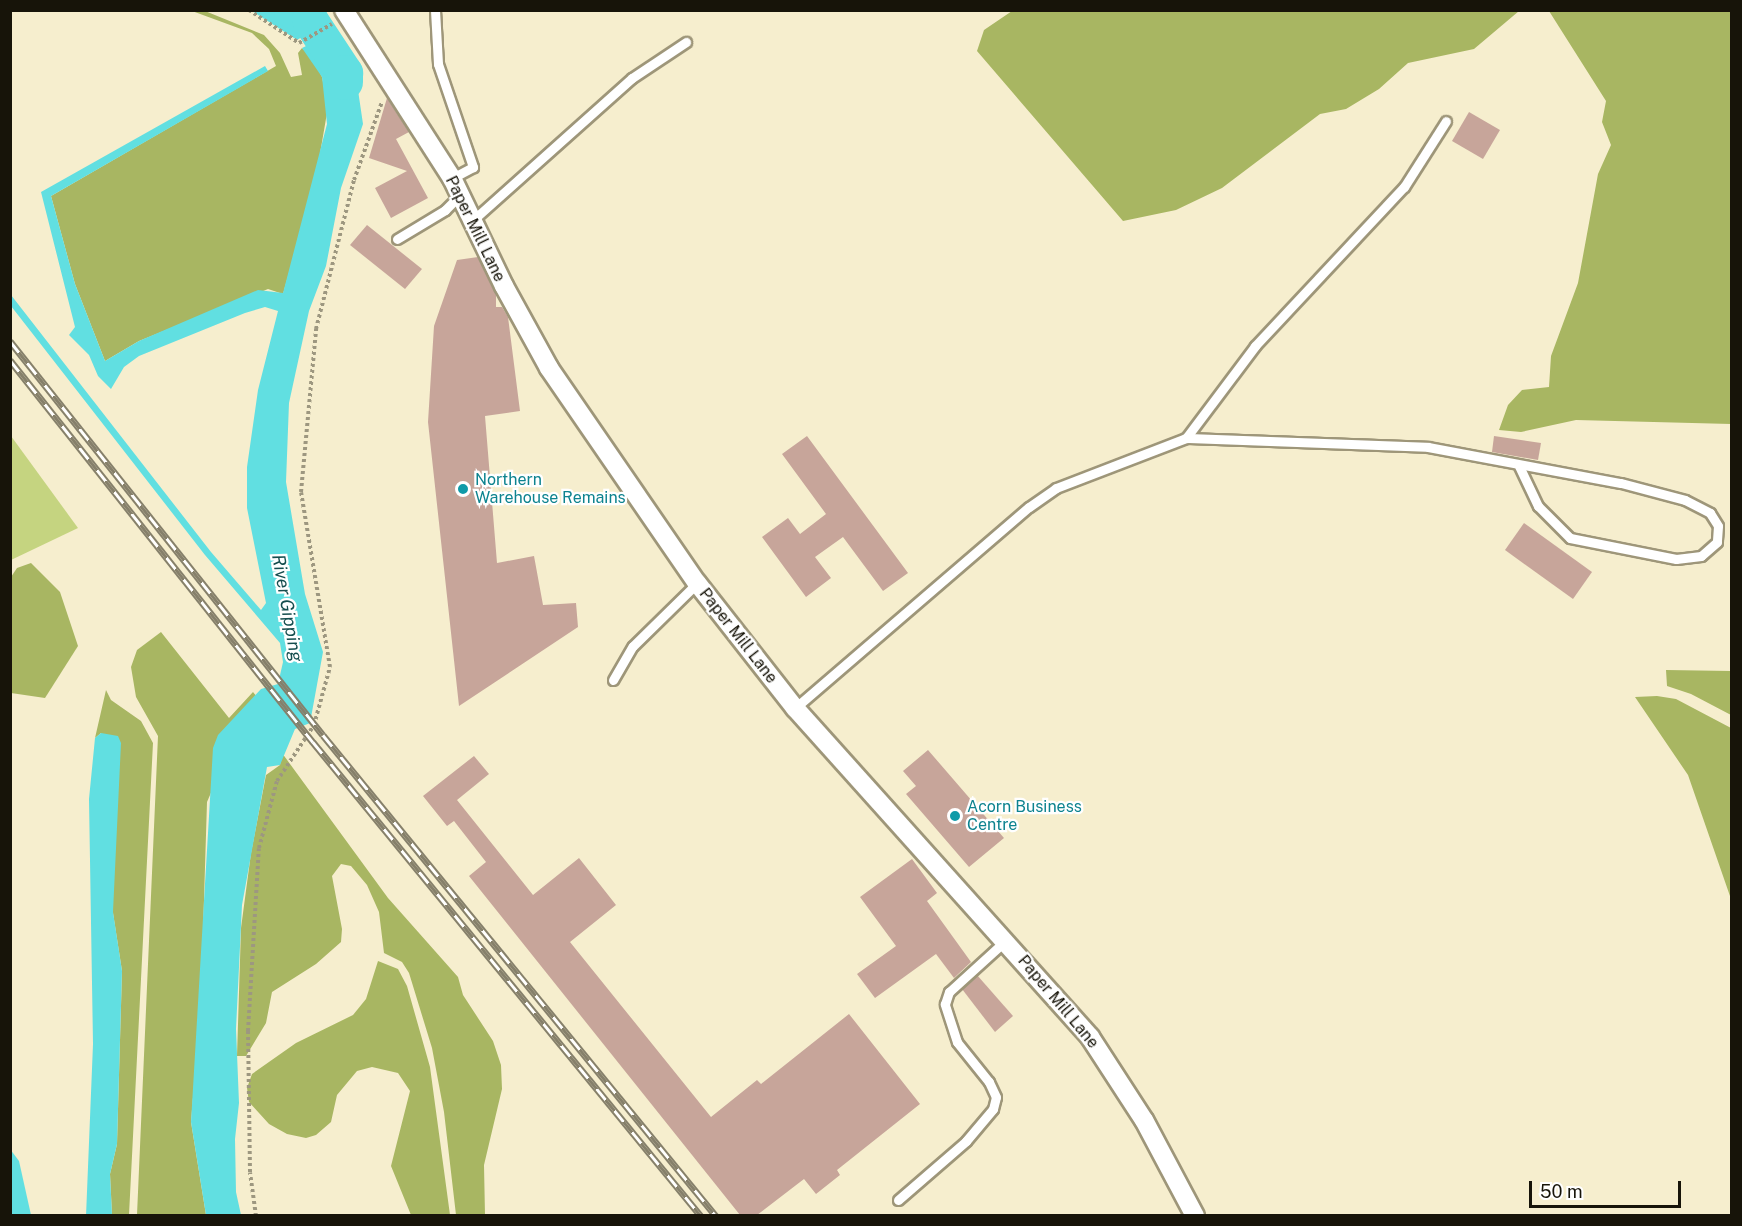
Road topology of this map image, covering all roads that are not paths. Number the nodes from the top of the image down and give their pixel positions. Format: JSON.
{"nodes":[{"id":1,"x":435,"y":10,"type":"edge"},
{"id":2,"x":339,"y":16,"type":"edge"},
{"id":3,"x":686,"y":42,"type":"dead end"},
{"id":4,"x":1446,"y":121,"type":"dead end"},
{"id":5,"x":452,"y":178,"type":"junction"},
{"id":6,"x":460,"y":195,"type":"junction"},
{"id":7,"x":473,"y":219,"type":"junction"},
{"id":8,"x":397,"y":239,"type":"dead end"},
{"id":9,"x":1186,"y":438,"type":"junction"},
{"id":10,"x":1519,"y":466,"type":"junction"},
{"id":11,"x":697,"y":584,"type":"junction"},
{"id":12,"x":613,"y":680,"type":"dead end"},
{"id":13,"x":795,"y":708,"type":"junction"},
{"id":14,"x":1005,"y":941,"type":"junction"},
{"id":15,"x":898,"y":1200,"type":"dead end"},
{"id":16,"x":1195,"y":1215,"type":"edge"}],
"edges":[{"from":1,"to":5,"type":"lane"},
{"from":2,"to":5,"type":"street","name":"Paper Mill Lane"},
{"from":3,"to":7,"type":"lane"},
{"from":4,"to":9,"type":"lane"},
{"from":5,"to":6,"type":"street","name":"Paper Mill Lane"},
{"from":6,"to":7,"type":"street","name":"Paper Mill Lane"},
{"from":6,"to":8,"type":"lane"},
{"from":7,"to":11,"type":"street","name":"Paper Mill Lane"},
{"from":9,"to":10,"type":"lane"},
{"from":9,"to":13,"type":"lane"},
{"from":10,"to":10,"type":"lane"},
{"from":11,"to":12,"type":"lane"},
{"from":11,"to":13,"type":"street","name":"Paper Mill Lane"},
{"from":13,"to":14,"type":"street","name":"Paper Mill Lane"},
{"from":14,"to":15,"type":"lane"},
{"from":14,"to":16,"type":"street","name":"Paper Mill Lane"}]}
